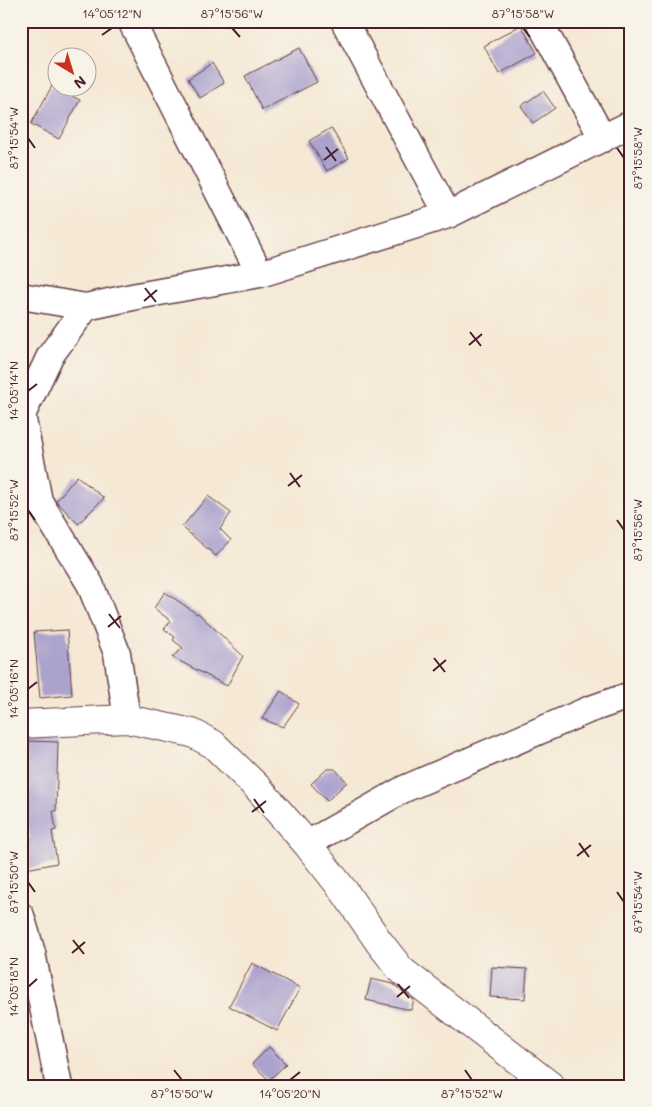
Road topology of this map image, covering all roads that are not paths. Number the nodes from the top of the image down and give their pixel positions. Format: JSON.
{"nodes":[{"id":1,"x":131,"y":21,"type":"edge"},
{"id":2,"x":344,"y":21,"type":"edge"},
{"id":3,"x":539,"y":21,"type":"edge"},
{"id":4,"x":631,"y":124,"type":"edge"},
{"id":5,"x":603,"y":139,"type":"junction"},
{"id":6,"x":448,"y":215,"type":"junction"},
{"id":7,"x":260,"y":274,"type":"junction"},
{"id":8,"x":21,"y":296,"type":"edge"},
{"id":9,"x":86,"y":307,"type":"junction"},
{"id":10,"x":22,"y":414,"type":"edge"},
{"id":11,"x":631,"y":695,"type":"edge"},
{"id":12,"x":127,"y":719,"type":"junction"},
{"id":13,"x":21,"y":724,"type":"edge"},
{"id":14,"x":307,"y":844,"type":"junction"},
{"id":15,"x":21,"y":916,"type":"edge"},
{"id":16,"x":530,"y":1076,"type":"edge"},
{"id":17,"x":59,"y":1086,"type":"edge"},
{"id":18,"x":552,"y":1086,"type":"edge"}],
"edges":[{"from":1,"to":7,"type":"street"},
{"from":2,"to":6,"type":"street"},
{"from":3,"to":5,"type":"street"},
{"from":4,"to":5,"type":"street"},
{"from":5,"to":6,"type":"street"},
{"from":6,"to":7,"type":"street"},
{"from":7,"to":9,"type":"street"},
{"from":8,"to":9,"type":"street"},
{"from":9,"to":10,"type":"street"},
{"from":10,"to":12,"type":"street"},
{"from":11,"to":14,"type":"street"},
{"from":12,"to":13,"type":"street"},
{"from":12,"to":14,"type":"street"},
{"from":14,"to":16,"type":"street"},
{"from":15,"to":17,"type":"street"},
{"from":16,"to":18,"type":"street"}]}
